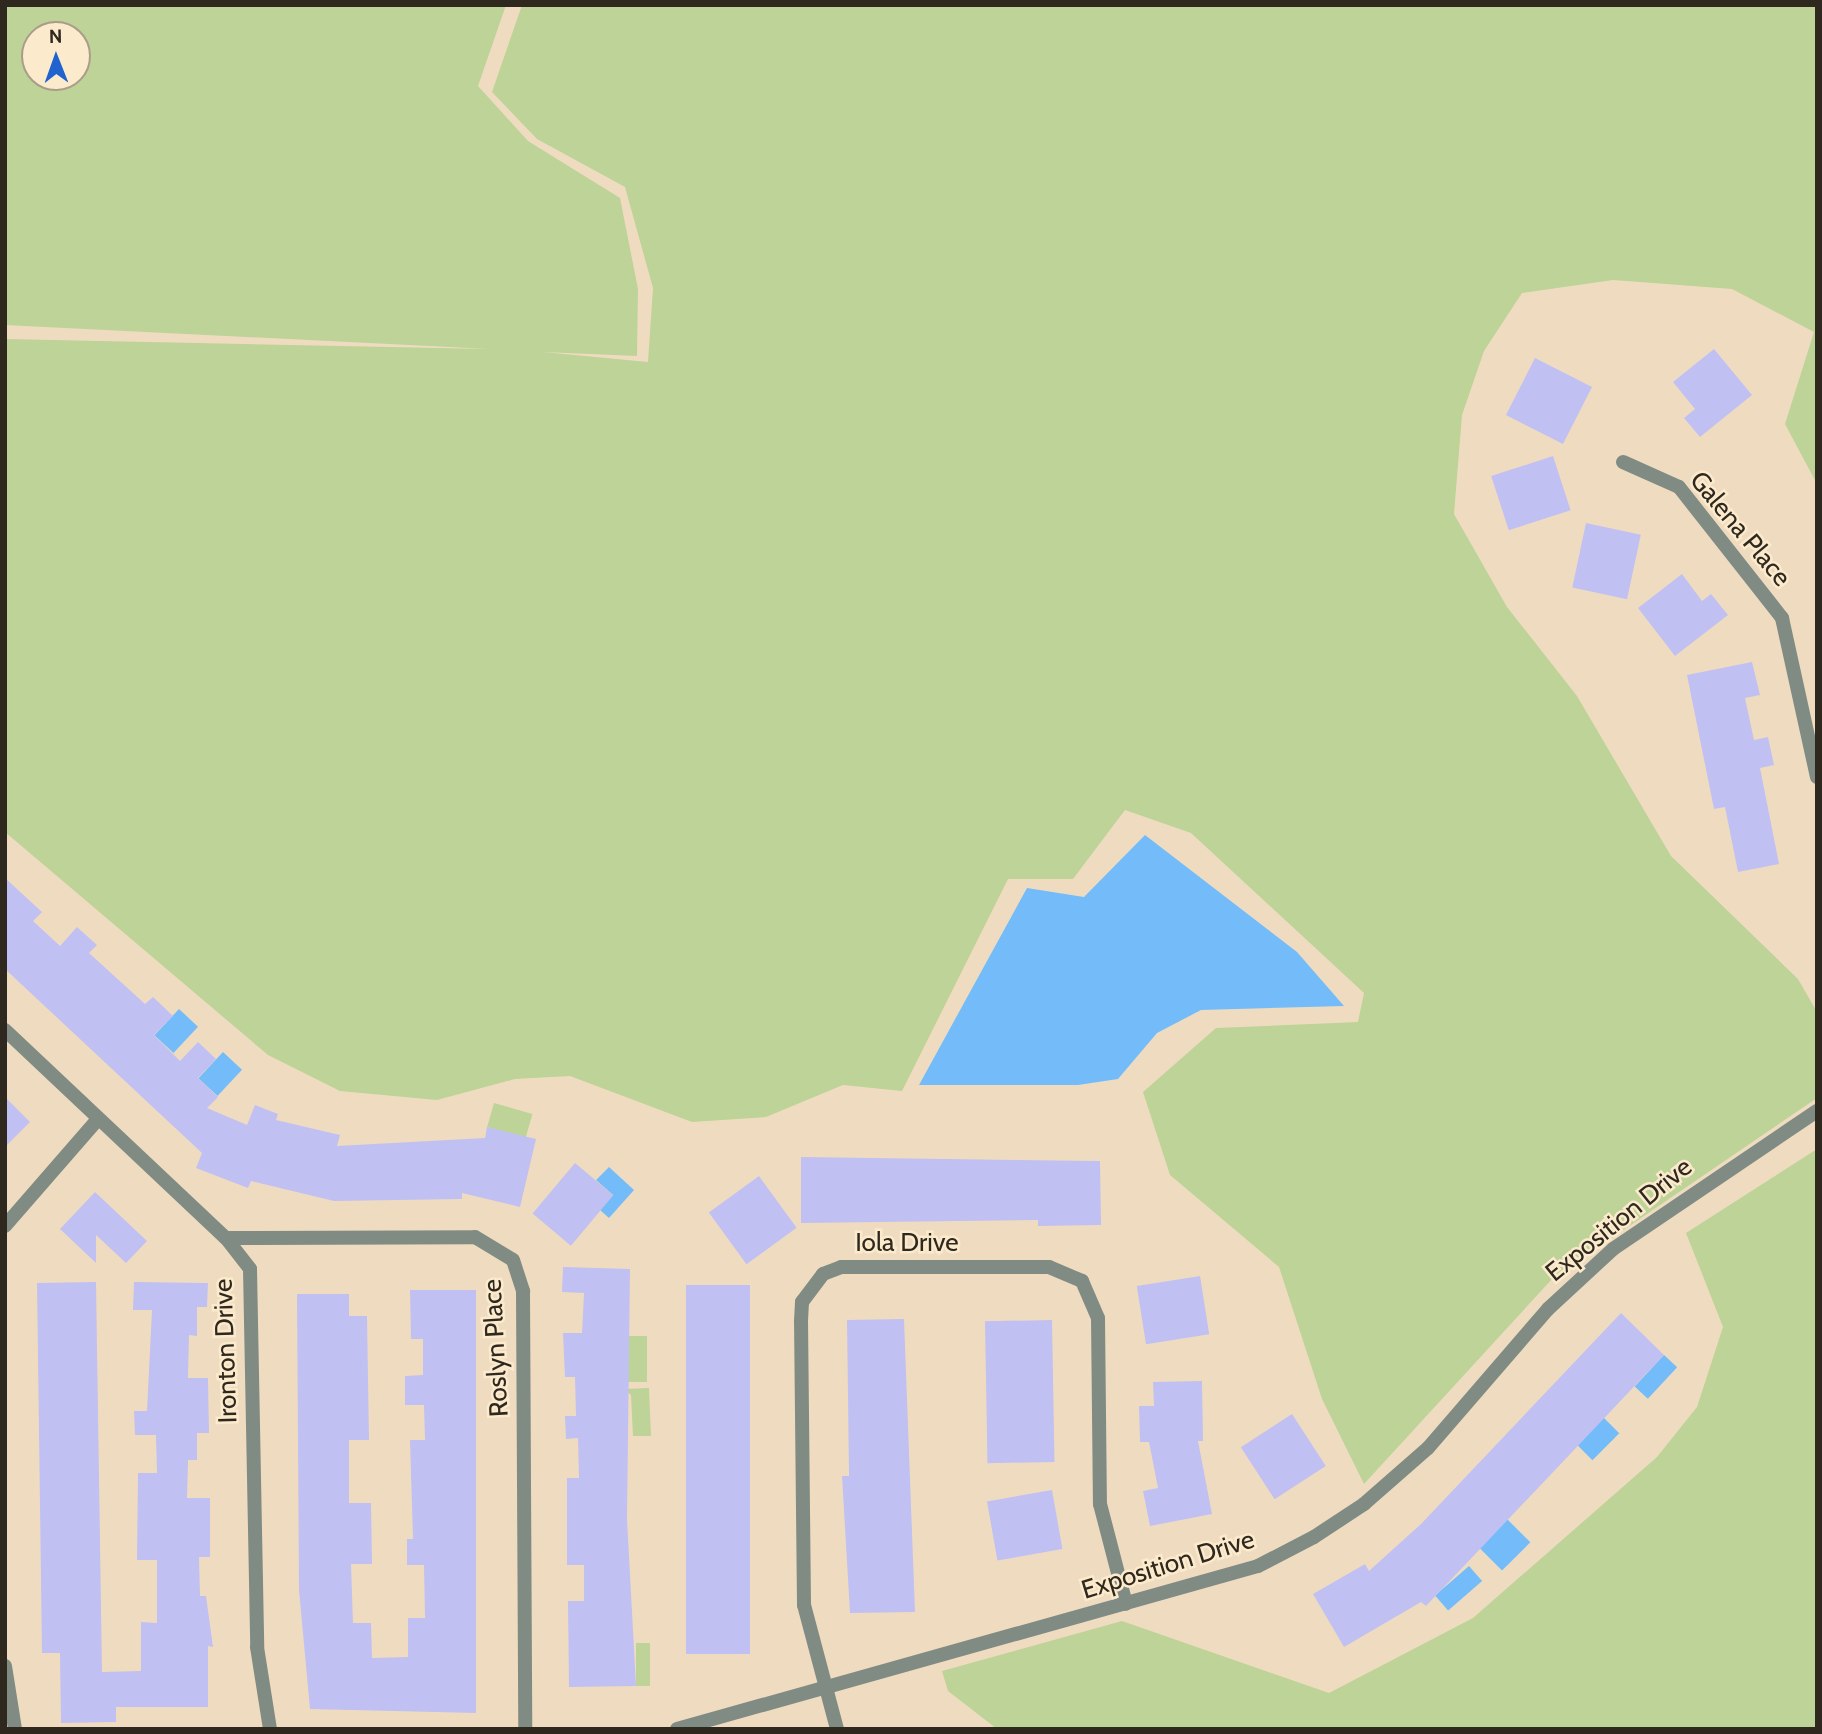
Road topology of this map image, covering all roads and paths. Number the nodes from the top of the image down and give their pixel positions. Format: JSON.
{"nodes":[{"id":1,"x":1623,"y":462,"type":"dead end"},
{"id":2,"x":1817,"y":777,"type":"edge"},
{"id":3,"x":5,"y":1030,"type":"edge"},
{"id":4,"x":1817,"y":1111,"type":"edge"},
{"id":5,"x":98,"y":1119,"type":"junction"},
{"id":6,"x":5,"y":1226,"type":"edge"},
{"id":7,"x":226,"y":1238,"type":"junction"},
{"id":8,"x":1126,"y":1604,"type":"junction"},
{"id":9,"x":5,"y":1666,"type":"edge"},
{"id":10,"x":825,"y":1688,"type":"junction"},
{"id":11,"x":15,"y":1729,"type":"edge"},
{"id":12,"x":270,"y":1729,"type":"edge"},
{"id":13,"x":526,"y":1729,"type":"edge"},
{"id":14,"x":677,"y":1729,"type":"edge"},
{"id":15,"x":837,"y":1729,"type":"edge"}],
"edges":[{"from":1,"to":2,"type":"street","name":"Galena Place"},
{"from":3,"to":5,"type":"street","name":"Ironton Drive"},
{"from":4,"to":8,"type":"street","name":"Exposition Drive"},
{"from":5,"to":6,"type":"street"},
{"from":5,"to":7,"type":"street","name":"Ironton Drive"},
{"from":7,"to":12,"type":"street","name":"Ironton Drive"},
{"from":7,"to":13,"type":"street","name":"Roslyn Place"},
{"from":8,"to":10,"type":"street","name":"Exposition Drive"},
{"from":8,"to":10,"type":"street","name":"Iola Drive"},
{"from":9,"to":11,"type":"street"},
{"from":10,"to":14,"type":"street","name":"Exposition Drive"},
{"from":10,"to":15,"type":"street","name":"Iola Drive"}]}
